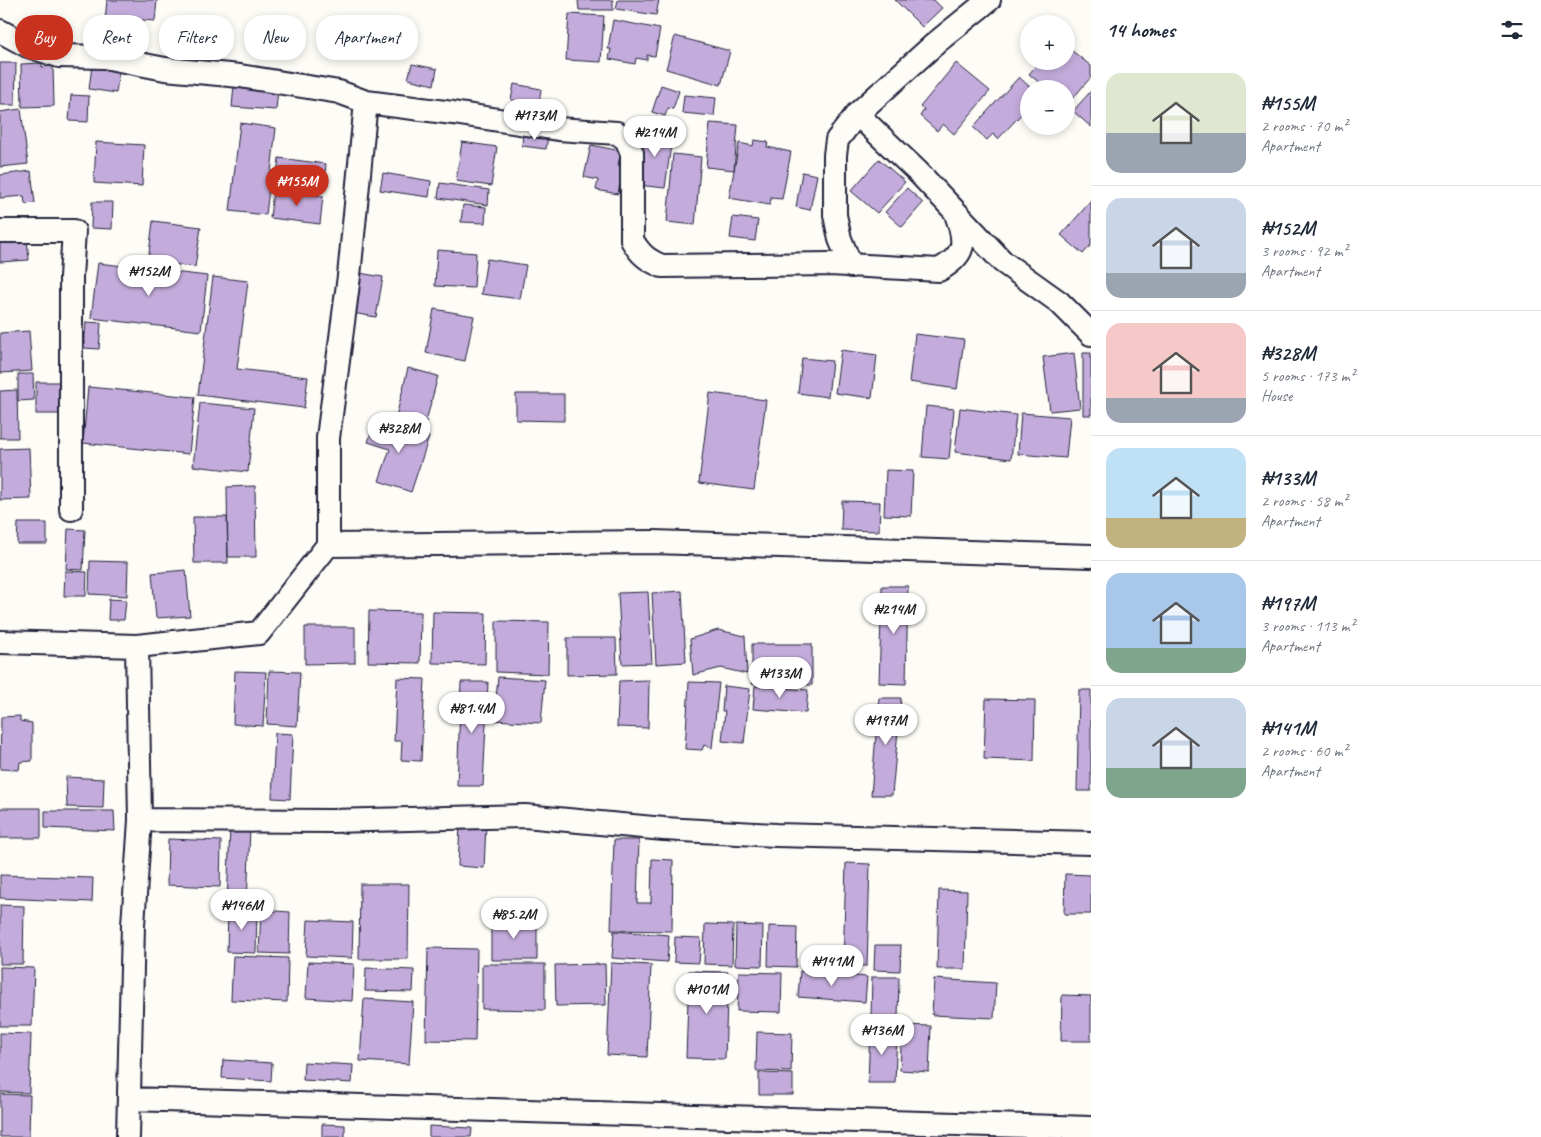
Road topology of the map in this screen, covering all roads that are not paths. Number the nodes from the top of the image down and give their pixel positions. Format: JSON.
{"nodes":[{"id":1,"x":989,"y":0,"type":"edge"},
{"id":2,"x":0,"y":31,"type":"edge"},
{"id":3,"x":366,"y":102,"type":"junction"},
{"id":4,"x":857,"y":114,"type":"junction"},
{"id":5,"x":956,"y":214,"type":"junction"},
{"id":6,"x":0,"y":231,"type":"edge"},
{"id":7,"x":851,"y":266,"type":"junction"},
{"id":8,"x":1091,"y":334,"type":"edge"},
{"id":9,"x":71,"y":509,"type":"dead end"},
{"id":10,"x":328,"y":545,"type":"junction"},
{"id":11,"x":1091,"y":556,"type":"edge"},
{"id":12,"x":0,"y":642,"type":"edge"},
{"id":13,"x":137,"y":646,"type":"junction"},
{"id":14,"x":140,"y":820,"type":"junction"},
{"id":15,"x":1091,"y":843,"type":"edge"},
{"id":16,"x":129,"y":1100,"type":"junction"},
{"id":17,"x":1091,"y":1128,"type":"edge"},
{"id":18,"x":128,"y":1137,"type":"edge"}],
"edges":[{"from":1,"to":4,"type":"street"},
{"from":2,"to":3,"type":"street"},
{"from":3,"to":7,"type":"street"},
{"from":3,"to":10,"type":"street"},
{"from":4,"to":5,"type":"street"},
{"from":4,"to":7,"type":"street"},
{"from":5,"to":7,"type":"street"},
{"from":5,"to":8,"type":"street"},
{"from":6,"to":9,"type":"street"},
{"from":10,"to":11,"type":"street"},
{"from":10,"to":13,"type":"street"},
{"from":12,"to":13,"type":"street"},
{"from":13,"to":14,"type":"street"},
{"from":14,"to":15,"type":"street"},
{"from":14,"to":16,"type":"street"},
{"from":16,"to":17,"type":"street"},
{"from":16,"to":18,"type":"street"}]}
